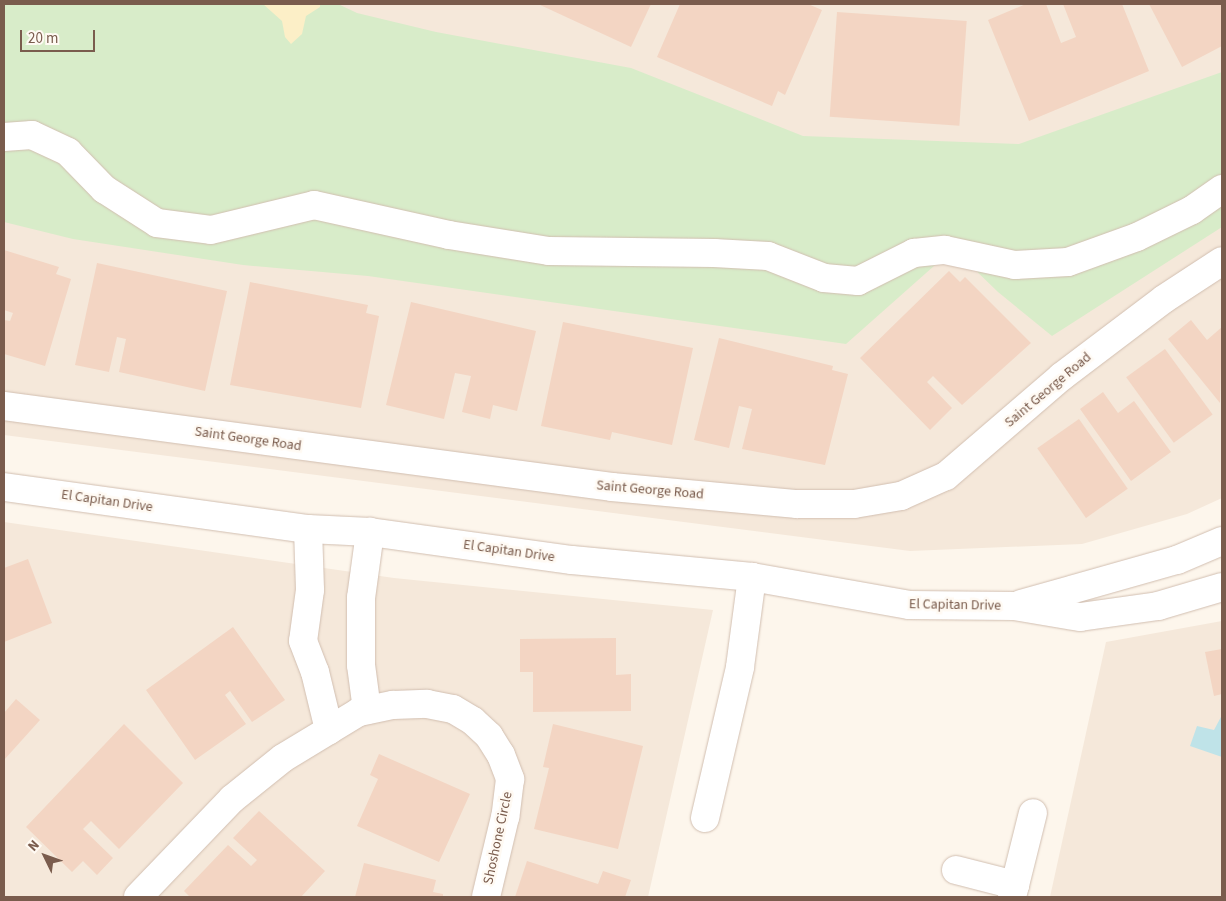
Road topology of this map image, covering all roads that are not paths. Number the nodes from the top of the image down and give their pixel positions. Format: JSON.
{"nodes":[{"id":1,"x":4,"y":137,"type":"edge"},
{"id":2,"x":1222,"y":190,"type":"edge"},
{"id":3,"x":1222,"y":261,"type":"edge"},
{"id":4,"x":4,"y":406,"type":"edge"},
{"id":5,"x":4,"y":487,"type":"edge"},
{"id":6,"x":308,"y":529,"type":"junction"},
{"id":7,"x":370,"y":532,"type":"junction"},
{"id":8,"x":1222,"y":542,"type":"edge"},
{"id":9,"x":752,"y":577,"type":"junction"},
{"id":10,"x":1222,"y":587,"type":"edge"},
{"id":11,"x":1014,"y":606,"type":"junction"},
{"id":12,"x":368,"y":710,"type":"junction"},
{"id":13,"x":329,"y":730,"type":"junction"},
{"id":14,"x":1032,"y":813,"type":"dead end"},
{"id":15,"x":705,"y":818,"type":"dead end"},
{"id":16,"x":956,"y":870,"type":"dead end"},
{"id":17,"x":1013,"y":891,"type":"edge"},
{"id":18,"x":138,"y":897,"type":"edge"},
{"id":19,"x":486,"y":897,"type":"edge"}],
"edges":[{"from":1,"to":2,"type":"street"},
{"from":3,"to":4,"type":"street","name":"Saint George Road"},
{"from":5,"to":6,"type":"street","name":"El Capitan Drive"},
{"from":6,"to":7,"type":"street","name":"El Capitan Drive"},
{"from":6,"to":13,"type":"street"},
{"from":7,"to":9,"type":"street","name":"El Capitan Drive"},
{"from":7,"to":12,"type":"street"},
{"from":8,"to":11,"type":"street","name":"El Capitan Drive"},
{"from":9,"to":11,"type":"street","name":"El Capitan Drive"},
{"from":9,"to":15,"type":"street"},
{"from":10,"to":11,"type":"street","name":"El Capitan Drive"},
{"from":12,"to":13,"type":"street","name":"Shoshone Circle"},
{"from":12,"to":19,"type":"street","name":"Shoshone Circle"},
{"from":13,"to":18,"type":"street","name":"Shoshone Circle"},
{"from":14,"to":17,"type":"street"},
{"from":16,"to":17,"type":"street"}]}
